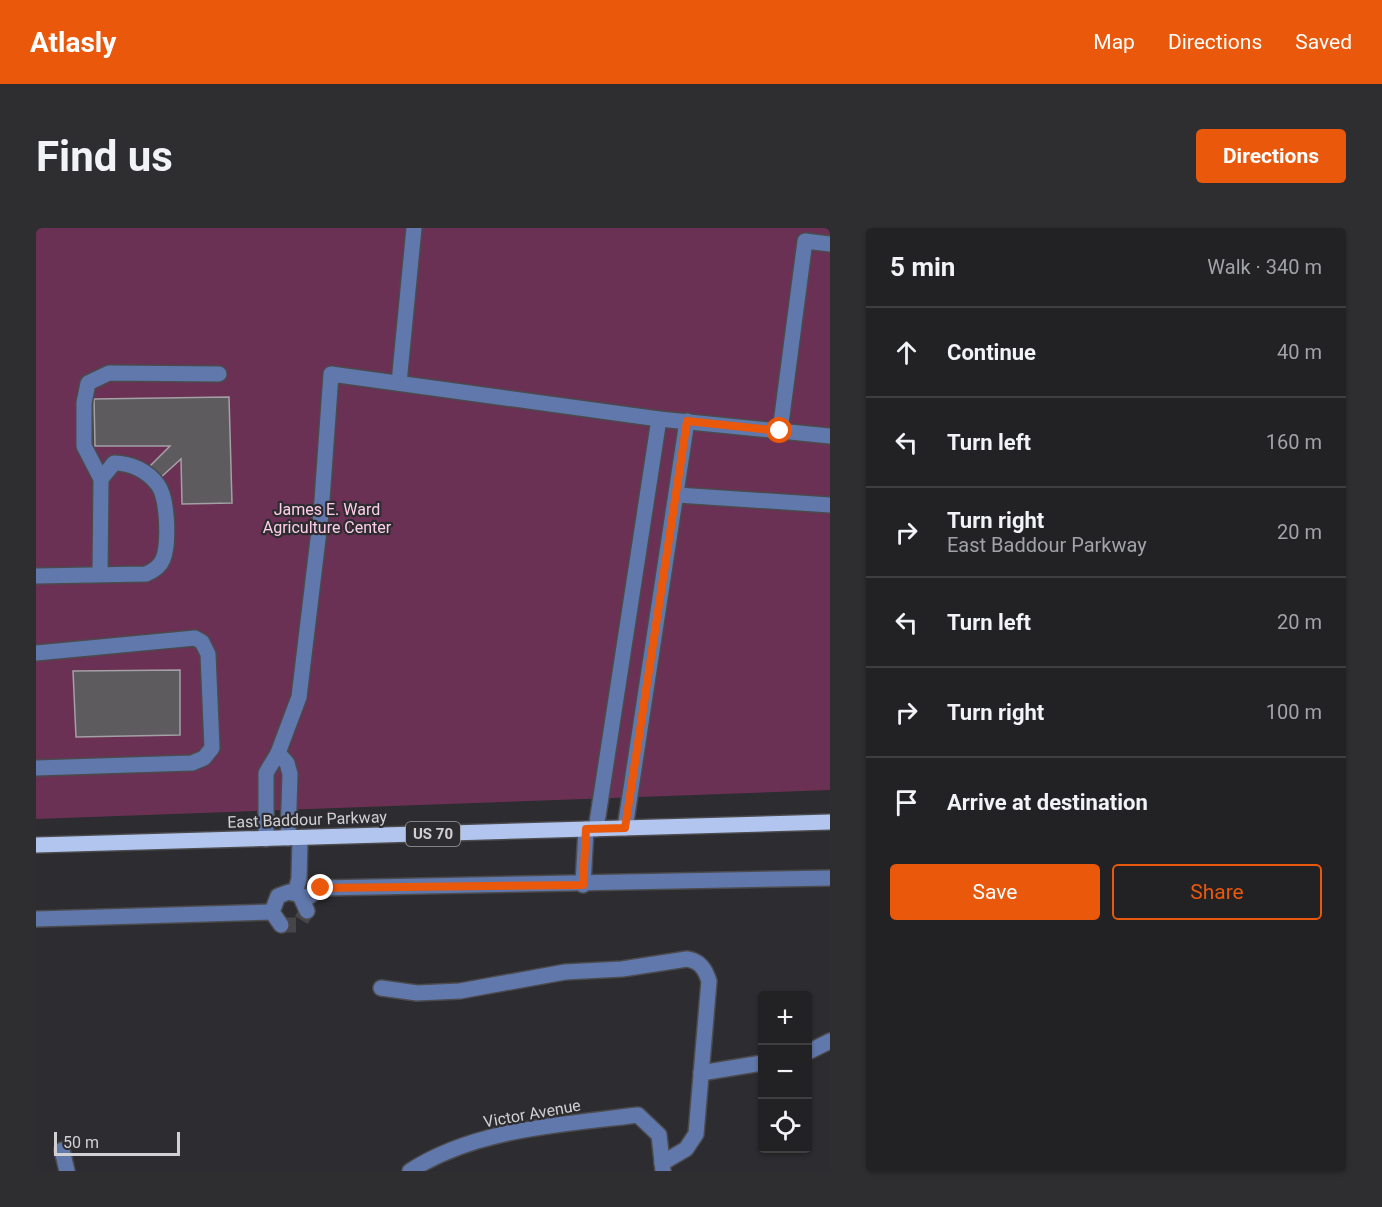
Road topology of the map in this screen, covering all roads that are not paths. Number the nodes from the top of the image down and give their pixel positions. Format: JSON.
{"nodes":[{"id":1,"x":414,"y":228,"type":"edge"},
{"id":2,"x":830,"y":244,"type":"edge"},
{"id":3,"x":219,"y":374,"type":"dead end"},
{"id":4,"x":399,"y":383,"type":"junction"},
{"id":5,"x":659,"y":419,"type":"junction"},
{"id":6,"x":687,"y":421,"type":"junction"},
{"id":7,"x":780,"y":431,"type":"junction"},
{"id":8,"x":830,"y":436,"type":"edge"},
{"id":9,"x":101,"y":478,"type":"junction"},
{"id":10,"x":676,"y":495,"type":"junction"},
{"id":11,"x":830,"y":505,"type":"edge"},
{"id":12,"x":100,"y":575,"type":"junction"},
{"id":13,"x":36,"y":576,"type":"edge"},
{"id":14,"x":626,"y":640,"type":"junction"},
{"id":15,"x":654,"y":641,"type":"junction"},
{"id":16,"x":36,"y":652,"type":"edge"},
{"id":17,"x":278,"y":753,"type":"junction"},
{"id":18,"x":36,"y":768,"type":"edge"},
{"id":19,"x":830,"y":822,"type":"edge"},
{"id":20,"x":625,"y":828,"type":"junction"},
{"id":21,"x":591,"y":829,"type":"junction"},
{"id":22,"x":266,"y":838,"type":"junction"},
{"id":23,"x":294,"y":838,"type":"junction"},
{"id":24,"x":36,"y":846,"type":"edge"},
{"id":25,"x":830,"y":878,"type":"edge"},
{"id":26,"x":583,"y":885,"type":"junction"},
{"id":27,"x":302,"y":901,"type":"junction"},
{"id":28,"x":272,"y":912,"type":"junction"},
{"id":29,"x":36,"y":919,"type":"edge"},
{"id":30,"x":281,"y":926,"type":"dead end"},
{"id":31,"x":381,"y":988,"type":"dead end"},
{"id":32,"x":830,"y":1041,"type":"edge"},
{"id":33,"x":812,"y":1050,"type":"edge"},
{"id":34,"x":758,"y":1064,"type":"edge"},
{"id":35,"x":701,"y":1073,"type":"junction"},
{"id":36,"x":62,"y":1150,"type":"dead end"},
{"id":37,"x":663,"y":1167,"type":"edge"},
{"id":38,"x":67,"y":1171,"type":"edge"},
{"id":39,"x":411,"y":1171,"type":"edge"}],
"edges":[{"from":1,"to":4,"type":"street"},
{"from":2,"to":7,"type":"street"},
{"from":3,"to":9,"type":"street"},
{"from":4,"to":5,"type":"street"},
{"from":4,"to":17,"type":"street"},
{"from":5,"to":6,"type":"street"},
{"from":5,"to":14,"type":"street"},
{"from":6,"to":7,"type":"street"},
{"from":6,"to":10,"type":"street"},
{"from":7,"to":8,"type":"street"},
{"from":9,"to":12,"type":"street"},
{"from":9,"to":12,"type":"street"},
{"from":10,"to":11,"type":"street"},
{"from":10,"to":15,"type":"street"},
{"from":12,"to":13,"type":"street"},
{"from":14,"to":15,"type":"street"},
{"from":14,"to":21,"type":"street"},
{"from":15,"to":20,"type":"street"},
{"from":16,"to":18,"type":"street"},
{"from":17,"to":22,"type":"street"},
{"from":17,"to":23,"type":"street"},
{"from":19,"to":20,"type":"main road","name":"East Baddour Parkway","number":"US 70"},
{"from":20,"to":21,"type":"main road","name":"East Baddour Parkway","number":"US 70"},
{"from":21,"to":23,"type":"main road","name":"East Baddour Parkway","number":"US 70"},
{"from":21,"to":26,"type":"street"},
{"from":22,"to":23,"type":"main road","name":"East Baddour Parkway","number":"US 70"},
{"from":22,"to":24,"type":"main road","name":"East Baddour Parkway","number":"US 70"},
{"from":23,"to":27,"type":"street"},
{"from":25,"to":26,"type":"street"},
{"from":26,"to":27,"type":"street"},
{"from":27,"to":28,"type":"street"},
{"from":28,"to":29,"type":"street"},
{"from":28,"to":30,"type":"street"},
{"from":31,"to":35,"type":"street"},
{"from":32,"to":33,"type":"street"},
{"from":34,"to":35,"type":"street"},
{"from":35,"to":37,"type":"street"},
{"from":36,"to":38,"type":"street"},
{"from":37,"to":39,"type":"street","name":"Victor Avenue"}]}
